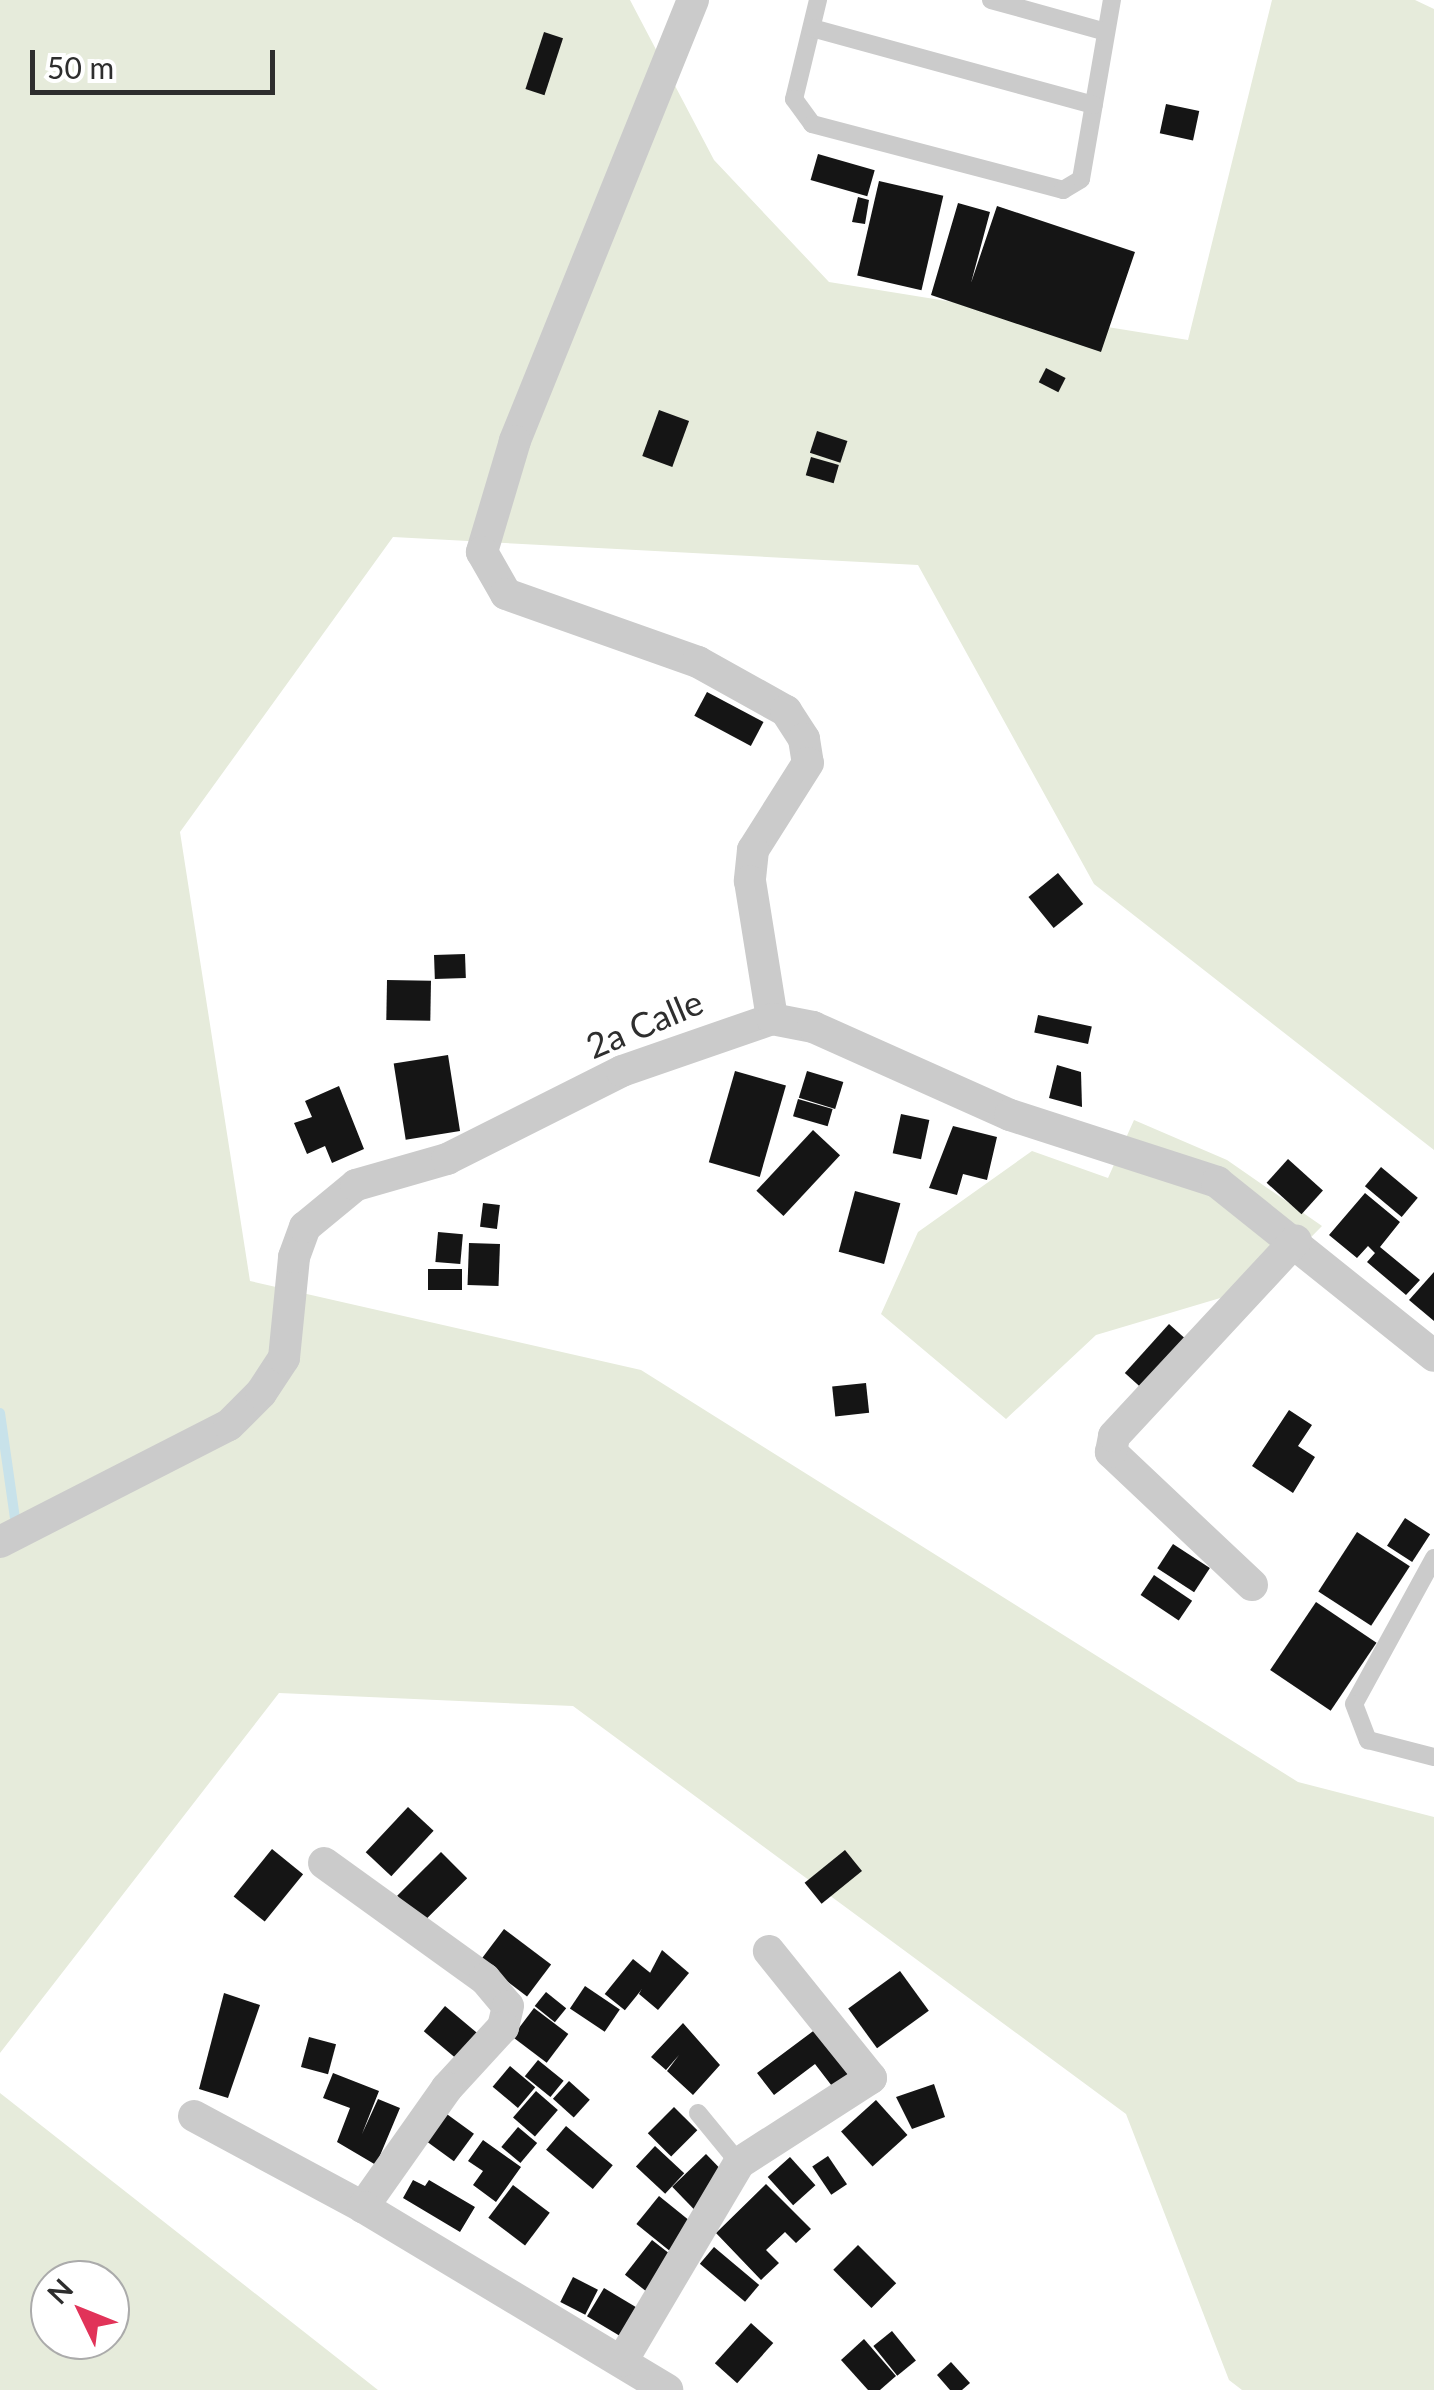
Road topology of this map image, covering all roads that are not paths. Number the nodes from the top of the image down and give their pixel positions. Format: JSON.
{"nodes":[{"id":1,"x":693,"y":0,"type":"edge"},
{"id":2,"x":818,"y":0,"type":"edge"},
{"id":3,"x":992,"y":0,"type":"edge"},
{"id":4,"x":1112,"y":0,"type":"edge"},
{"id":5,"x":812,"y":28,"type":"junction"},
{"id":6,"x":1106,"y":32,"type":"junction"},
{"id":7,"x":1094,"y":104,"type":"junction"},
{"id":8,"x":772,"y":1020,"type":"junction"},
{"id":9,"x":1296,"y":1240,"type":"junction"},
{"id":10,"x":1434,"y":1356,"type":"edge"},
{"id":11,"x":0,"y":1542,"type":"edge"},
{"id":12,"x":1434,"y":1558,"type":"edge"},
{"id":13,"x":1252,"y":1586,"type":"dead end"},
{"id":14,"x":1434,"y":1757,"type":"edge"},
{"id":15,"x":324,"y":1863,"type":"dead end"},
{"id":16,"x":769,"y":1951,"type":"dead end"},
{"id":17,"x":698,"y":2113,"type":"dead end"},
{"id":18,"x":194,"y":2116,"type":"dead end"},
{"id":19,"x":739,"y":2162,"type":"junction"},
{"id":20,"x":363,"y":2206,"type":"junction"},
{"id":21,"x":622,"y":2361,"type":"junction"},
{"id":22,"x":668,"y":2390,"type":"edge"}],
"edges":[{"from":1,"to":8,"type":"street"},
{"from":2,"to":5,"type":"lane"},
{"from":3,"to":6,"type":"lane"},
{"from":4,"to":6,"type":"lane"},
{"from":5,"to":7,"type":"lane"},
{"from":5,"to":7,"type":"lane"},
{"from":6,"to":7,"type":"lane"},
{"from":8,"to":9,"type":"street"},
{"from":8,"to":11,"type":"street","name":"2a Calle"},
{"from":9,"to":10,"type":"street"},
{"from":9,"to":13,"type":"street"},
{"from":12,"to":14,"type":"lane"},
{"from":15,"to":20,"type":"street"},
{"from":16,"to":19,"type":"street"},
{"from":17,"to":19,"type":"lane"},
{"from":18,"to":20,"type":"street"},
{"from":19,"to":21,"type":"street"},
{"from":20,"to":21,"type":"street"},
{"from":21,"to":22,"type":"street"}]}
